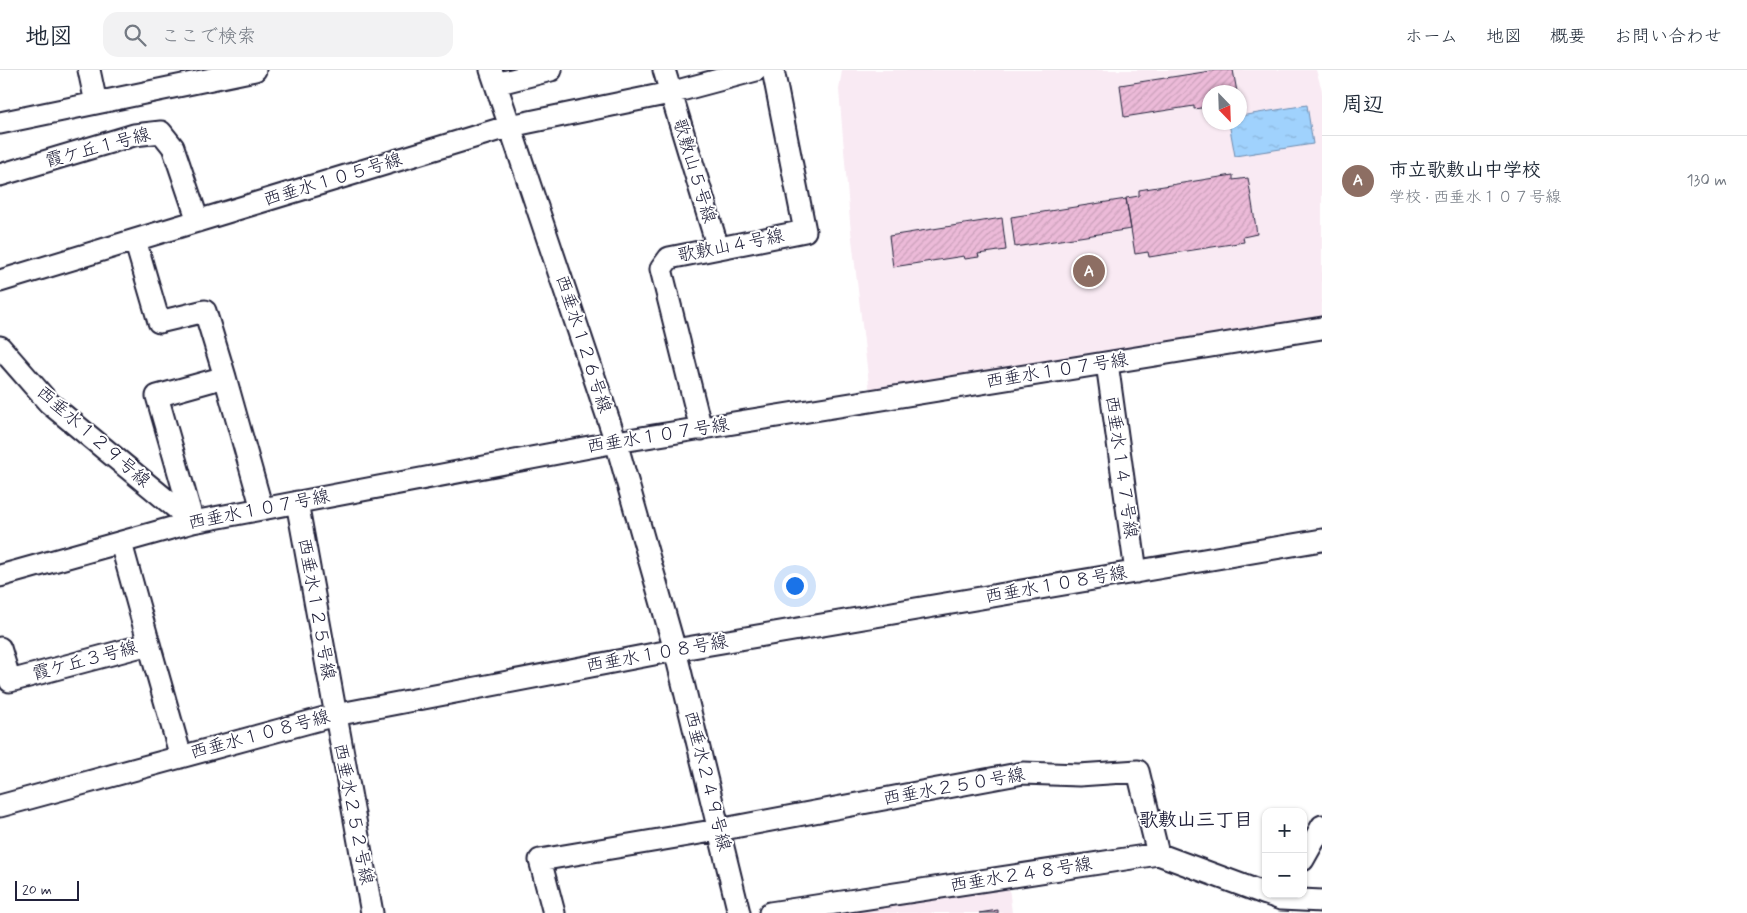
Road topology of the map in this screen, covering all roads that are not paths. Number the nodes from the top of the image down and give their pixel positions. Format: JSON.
{"nodes":[{"id":1,"x":89,"y":70,"type":"edge"},
{"id":2,"x":255,"y":70,"type":"edge"},
{"id":3,"x":551,"y":70,"type":"edge"},
{"id":4,"x":664,"y":70,"type":"edge"},
{"id":5,"x":756,"y":70,"type":"edge"},
{"id":6,"x":773,"y":70,"type":"edge"},
{"id":7,"x":494,"y":77,"type":"edge"},
{"id":8,"x":670,"y":93,"type":"junction"},
{"id":9,"x":96,"y":103,"type":"junction"},
{"id":10,"x":0,"y":123,"type":"edge"},
{"id":11,"x":510,"y":126,"type":"junction"},
{"id":12,"x":0,"y":175,"type":"edge"},
{"id":13,"x":198,"y":221,"type":"junction"},
{"id":14,"x":135,"y":240,"type":"junction"},
{"id":15,"x":718,"y":248,"type":"junction"},
{"id":16,"x":0,"y":281,"type":"edge"},
{"id":17,"x":1322,"y":328,"type":"edge"},
{"id":18,"x":0,"y":347,"type":"edge"},
{"id":19,"x":1107,"y":363,"type":"junction"},
{"id":20,"x":225,"y":377,"type":"junction"},
{"id":21,"x":701,"y":429,"type":"junction"},
{"id":22,"x":616,"y":442,"type":"junction"},
{"id":23,"x":297,"y":502,"type":"junction"},
{"id":24,"x":262,"y":509,"type":"junction"},
{"id":25,"x":193,"y":522,"type":"junction"},
{"id":26,"x":1322,"y":540,"type":"edge"},
{"id":27,"x":121,"y":543,"type":"junction"},
{"id":28,"x":1136,"y":572,"type":"junction"},
{"id":29,"x":0,"y":576,"type":"edge"},
{"id":30,"x":149,"y":644,"type":"junction"},
{"id":31,"x":0,"y":648,"type":"edge"},
{"id":32,"x":675,"y":650,"type":"junction"},
{"id":33,"x":335,"y":715,"type":"junction"},
{"id":34,"x":181,"y":757,"type":"junction"},
{"id":35,"x":0,"y":806,"type":"edge"},
{"id":36,"x":1322,"y":826,"type":"edge"},
{"id":37,"x":718,"y":830,"type":"junction"},
{"id":38,"x":1307,"y":853,"type":"edge"},
{"id":39,"x":1158,"y":854,"type":"junction"},
{"id":40,"x":1275,"y":899,"type":"edge"},
{"id":41,"x":1322,"y":901,"type":"edge"},
{"id":42,"x":372,"y":913,"type":"edge"},
{"id":43,"x":554,"y":913,"type":"edge"},
{"id":44,"x":739,"y":913,"type":"edge"},
{"id":45,"x":770,"y":913,"type":"edge"}],
"edges":[{"from":1,"to":9,"type":"street"},
{"from":2,"to":9,"type":"street"},
{"from":3,"to":7,"type":"street"},
{"from":4,"to":8,"type":"street","name":"歌敷山５号線"},
{"from":5,"to":8,"type":"street","name":"西垂水１０５号線"},
{"from":6,"to":15,"type":"street","name":"歌敷山４号線"},
{"from":7,"to":11,"type":"street","name":"西垂水１２６号線"},
{"from":8,"to":11,"type":"street","name":"西垂水１０５号線"},
{"from":8,"to":15,"type":"street","name":"歌敷山５号線"},
{"from":9,"to":10,"type":"street"},
{"from":11,"to":13,"type":"street","name":"西垂水１０５号線"},
{"from":11,"to":22,"type":"street","name":"西垂水１２６号線"},
{"from":12,"to":13,"type":"street","name":"霞ケ丘１号線"},
{"from":13,"to":14,"type":"street","name":"西垂水１０５号線"},
{"from":14,"to":16,"type":"street","name":"西垂水１０５号線"},
{"from":14,"to":20,"type":"street"},
{"from":15,"to":21,"type":"street","name":"歌敷山４号線"},
{"from":17,"to":19,"type":"street","name":"西垂水１０７号線"},
{"from":18,"to":25,"type":"street","name":"西垂水１２９号線"},
{"from":19,"to":21,"type":"street","name":"西垂水１０７号線"},
{"from":19,"to":28,"type":"street","name":"西垂水１４７号線"},
{"from":20,"to":24,"type":"street"},
{"from":20,"to":25,"type":"street"},
{"from":21,"to":22,"type":"street","name":"西垂水１０７号線"},
{"from":22,"to":23,"type":"street","name":"西垂水１０７号線"},
{"from":22,"to":32,"type":"street","name":"西垂水１２６号線"},
{"from":23,"to":24,"type":"street","name":"西垂水１０７号線"},
{"from":23,"to":33,"type":"street","name":"西垂水１２５号線"},
{"from":24,"to":25,"type":"street","name":"西垂水１０７号線"},
{"from":25,"to":27,"type":"street","name":"西垂水１０７号線"},
{"from":26,"to":28,"type":"street","name":"西垂水１０８号線"},
{"from":27,"to":29,"type":"street","name":"西垂水１０７号線"},
{"from":27,"to":30,"type":"street","name":"霞ケ丘３号線"},
{"from":28,"to":32,"type":"street","name":"西垂水１０８号線"},
{"from":30,"to":31,"type":"street","name":"霞ケ丘３号線"},
{"from":30,"to":34,"type":"street"},
{"from":32,"to":33,"type":"street","name":"西垂水１０８号線"},
{"from":32,"to":37,"type":"street","name":"西垂水２４９号線"},
{"from":33,"to":34,"type":"street","name":"西垂水１０８号線"},
{"from":33,"to":42,"type":"street","name":"西垂水２５２号線"},
{"from":34,"to":35,"type":"street","name":"西垂水１０８号線"},
{"from":36,"to":38,"type":"street"},
{"from":37,"to":39,"type":"street","name":"西垂水２５０号線"},
{"from":37,"to":43,"type":"street"},
{"from":37,"to":44,"type":"street","name":"西垂水２４９号線"},
{"from":39,"to":40,"type":"street","name":"西垂水２４８号線"},
{"from":39,"to":45,"type":"street","name":"西垂水２４８号線"},
{"from":40,"to":41,"type":"street","name":"西垂水２４８号線"}]}
